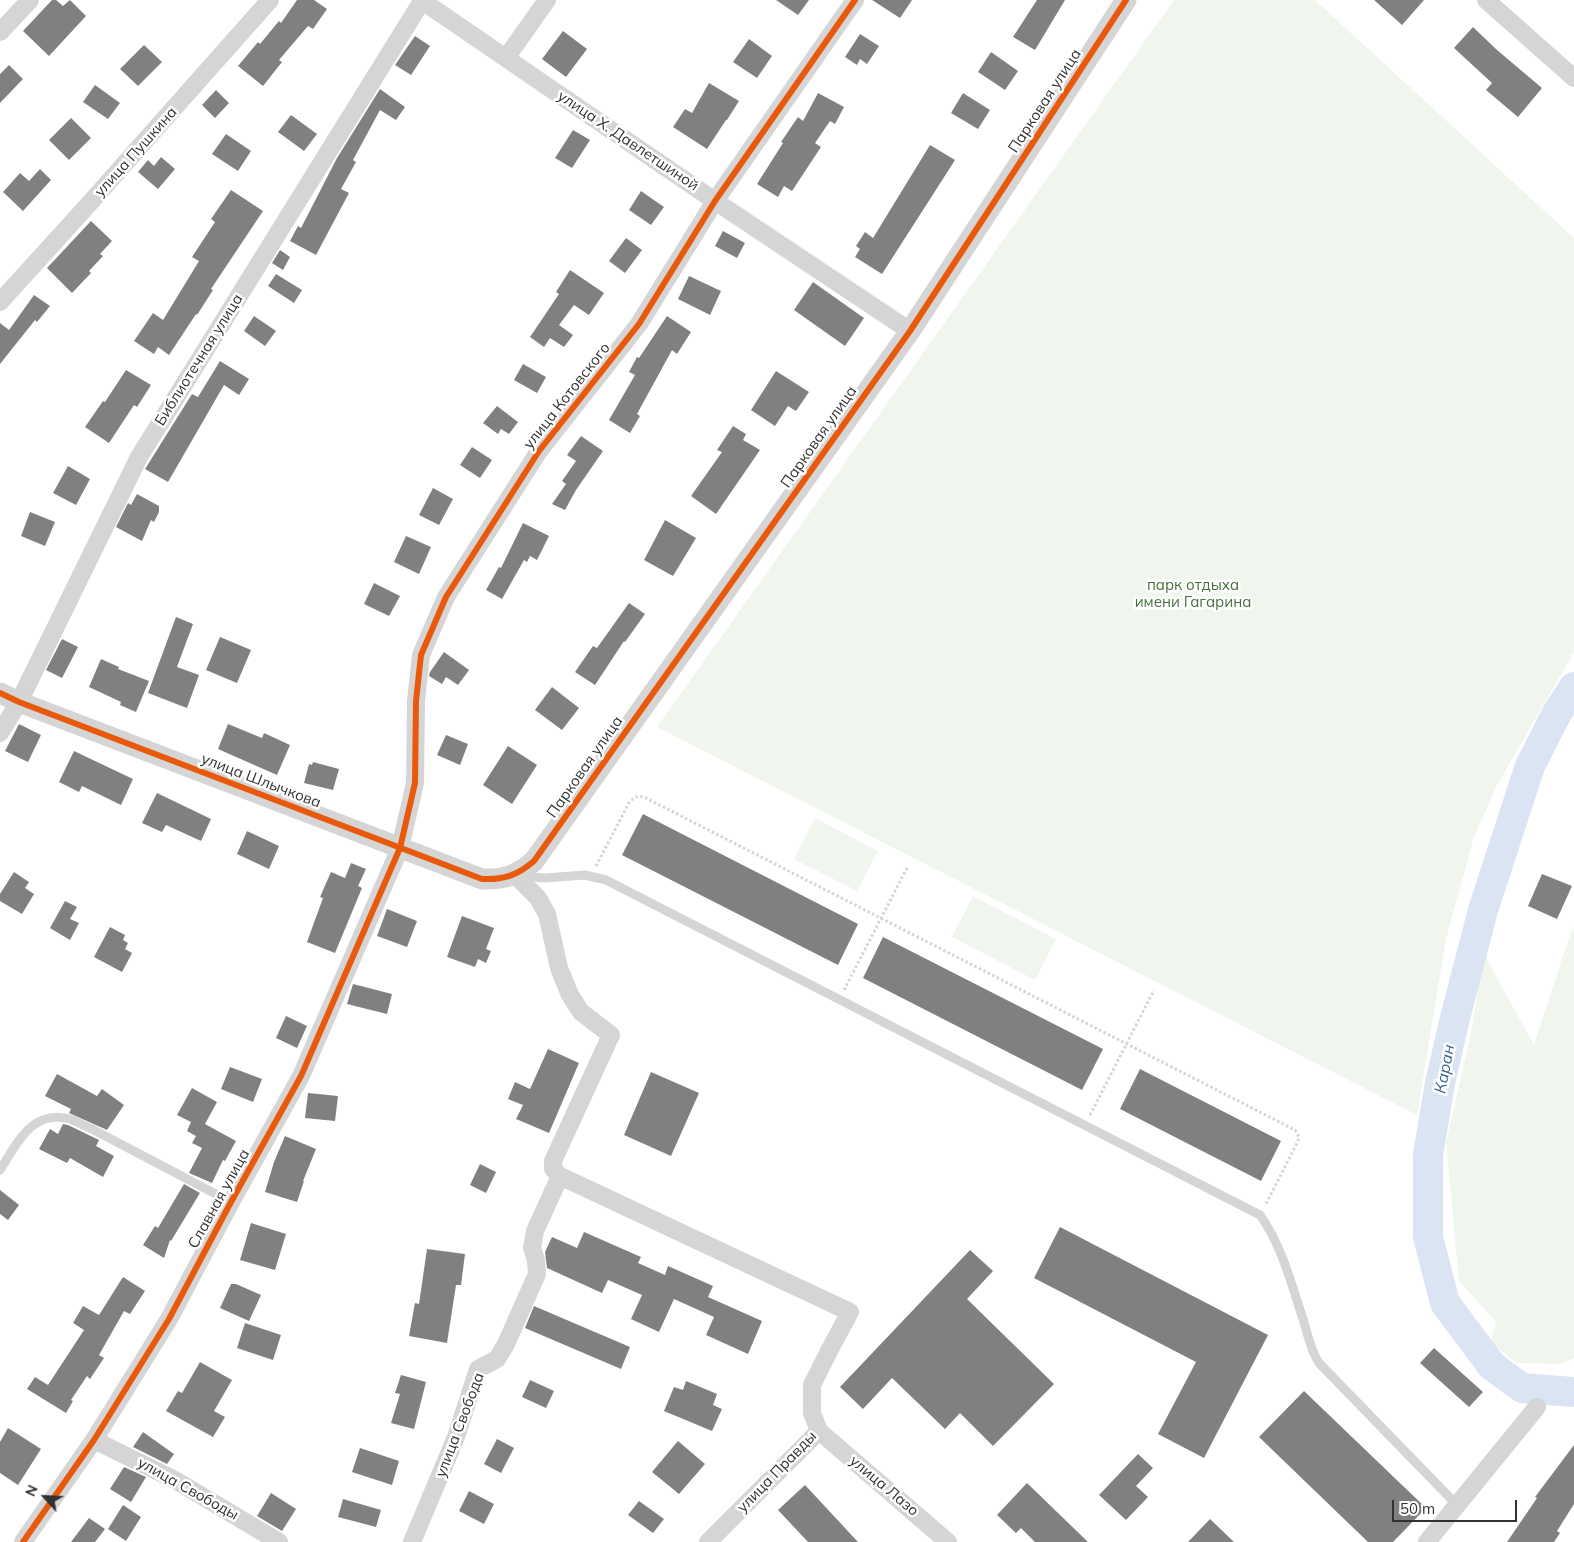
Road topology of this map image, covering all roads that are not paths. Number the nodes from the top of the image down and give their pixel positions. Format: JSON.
{"nodes":[{"id":1,"x":30,"y":0,"type":"edge"},
{"id":2,"x":270,"y":0,"type":"edge"},
{"id":3,"x":421,"y":0,"type":"edge"},
{"id":4,"x":547,"y":0,"type":"edge"},
{"id":5,"x":855,"y":0,"type":"edge"},
{"id":6,"x":1126,"y":0,"type":"edge"},
{"id":7,"x":1486,"y":0,"type":"edge"},
{"id":8,"x":0,"y":32,"type":"edge"},
{"id":9,"x":506,"y":58,"type":"junction"},
{"id":10,"x":1574,"y":78,"type":"edge"},
{"id":11,"x":716,"y":201,"type":"junction"},
{"id":12,"x":0,"y":302,"type":"edge"},
{"id":13,"x":910,"y":331,"type":"junction"},
{"id":14,"x":9,"y":697,"type":"edge"},
{"id":15,"x":0,"y":733,"type":"edge"},
{"id":16,"x":400,"y":848,"type":"junction"},
{"id":17,"x":515,"y":875,"type":"junction"},
{"id":18,"x":0,"y":1170,"type":"edge"},
{"id":19,"x":560,"y":1176,"type":"junction"},
{"id":20,"x":231,"y":1202,"type":"junction"},
{"id":21,"x":1538,"y":1407,"type":"dead end"},
{"id":22,"x":819,"y":1431,"type":"junction"},
{"id":23,"x":94,"y":1440,"type":"junction"},
{"id":24,"x":1457,"y":1505,"type":"junction"},
{"id":25,"x":23,"y":1542,"type":"edge"},
{"id":26,"x":280,"y":1542,"type":"edge"},
{"id":27,"x":412,"y":1542,"type":"edge"},
{"id":28,"x":708,"y":1542,"type":"edge"},
{"id":29,"x":948,"y":1542,"type":"edge"},
{"id":30,"x":1427,"y":1542,"type":"edge"}],
"edges":[{"from":1,"to":8,"type":"street"},
{"from":2,"to":12,"type":"street","name":"улица Пушкина"},
{"from":3,"to":9,"type":"street","name":"улица Х. Давлетшиной"},
{"from":3,"to":14,"type":"street","name":"Библиотечная улица"},
{"from":4,"to":9,"type":"street"},
{"from":5,"to":11,"type":"street","name":"улица Котовского"},
{"from":6,"to":13,"type":"street","name":"Парковая улица"},
{"from":7,"to":10,"type":"street"},
{"from":9,"to":11,"type":"street","name":"улица Х. Давлетшиной"},
{"from":11,"to":13,"type":"street","name":"улица Х. Давлетшиной"},
{"from":11,"to":16,"type":"street","name":"улица Котовского"},
{"from":13,"to":17,"type":"street","name":"Парковая улица"},
{"from":14,"to":15,"type":"street","name":"Библиотечная улица"},
{"from":14,"to":16,"type":"street","name":"улица Шлычкова"},
{"from":16,"to":17,"type":"street","name":"улица Шлычкова"},
{"from":16,"to":20,"type":"street","name":"Славная улица"},
{"from":17,"to":19,"type":"street"},
{"from":17,"to":24,"type":"lane"},
{"from":18,"to":20,"type":"lane"},
{"from":19,"to":22,"type":"street","name":"улица Правды"},
{"from":19,"to":27,"type":"street","name":"улица Свобода"},
{"from":20,"to":23,"type":"street","name":"Славная улица"},
{"from":21,"to":24,"type":"street"},
{"from":22,"to":28,"type":"street","name":"улица Правды"},
{"from":22,"to":29,"type":"street","name":"улица Лазо"},
{"from":23,"to":25,"type":"street","name":"Славная улица"},
{"from":23,"to":26,"type":"street","name":"улица Свободы"},
{"from":24,"to":30,"type":"street"}]}
